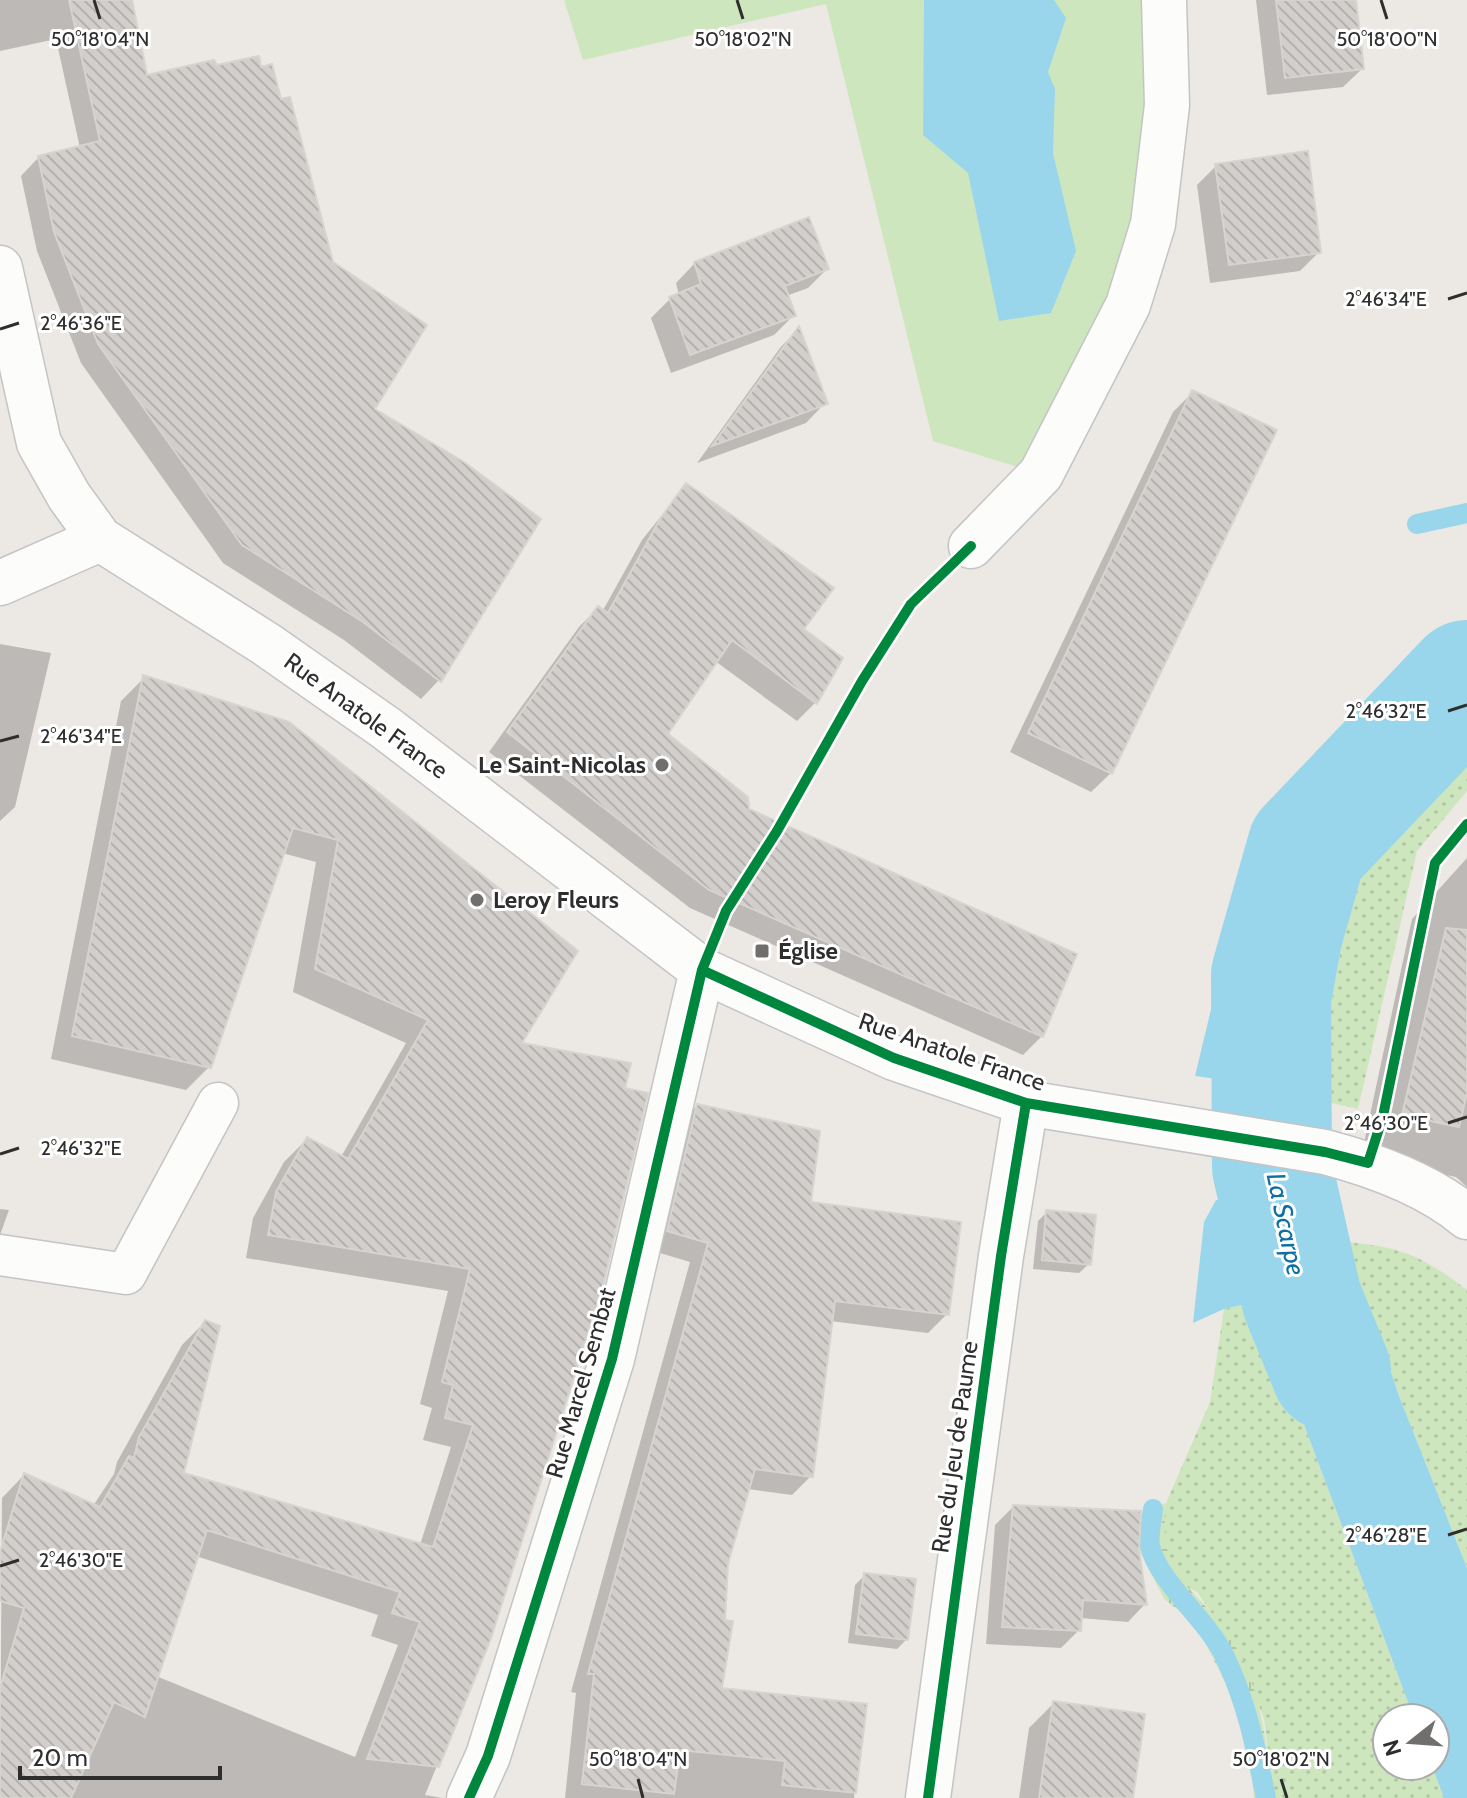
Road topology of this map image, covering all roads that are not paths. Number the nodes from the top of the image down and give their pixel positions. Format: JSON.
{"nodes":[{"id":1,"x":1164,"y":0,"type":"edge"},
{"id":2,"x":0,"y":268,"type":"edge"},
{"id":3,"x":100,"y":539,"type":"junction"},
{"id":4,"x":971,"y":546,"type":"dead end"},
{"id":5,"x":0,"y":583,"type":"edge"},
{"id":6,"x":702,"y":970,"type":"junction"},
{"id":7,"x":218,"y":1103,"type":"dead end"},
{"id":8,"x":1026,"y":1103,"type":"junction"},
{"id":9,"x":1467,"y":1217,"type":"edge"},
{"id":10,"x":0,"y":1255,"type":"edge"},
{"id":11,"x":469,"y":1798,"type":"edge"},
{"id":12,"x":928,"y":1798,"type":"edge"}],
"edges":[{"from":1,"to":4,"type":"street"},
{"from":2,"to":3,"type":"street","name":"Rue Anatole France"},
{"from":3,"to":5,"type":"street"},
{"from":3,"to":6,"type":"street","name":"Rue Anatole France"},
{"from":6,"to":8,"type":"street","name":"Rue Anatole France"},
{"from":6,"to":11,"type":"street","name":"Rue Marcel Sembat"},
{"from":7,"to":10,"type":"lane"},
{"from":8,"to":9,"type":"street","name":"Rue Anatole France"},
{"from":8,"to":12,"type":"street","name":"Rue du Jeu de Paume"}]}
